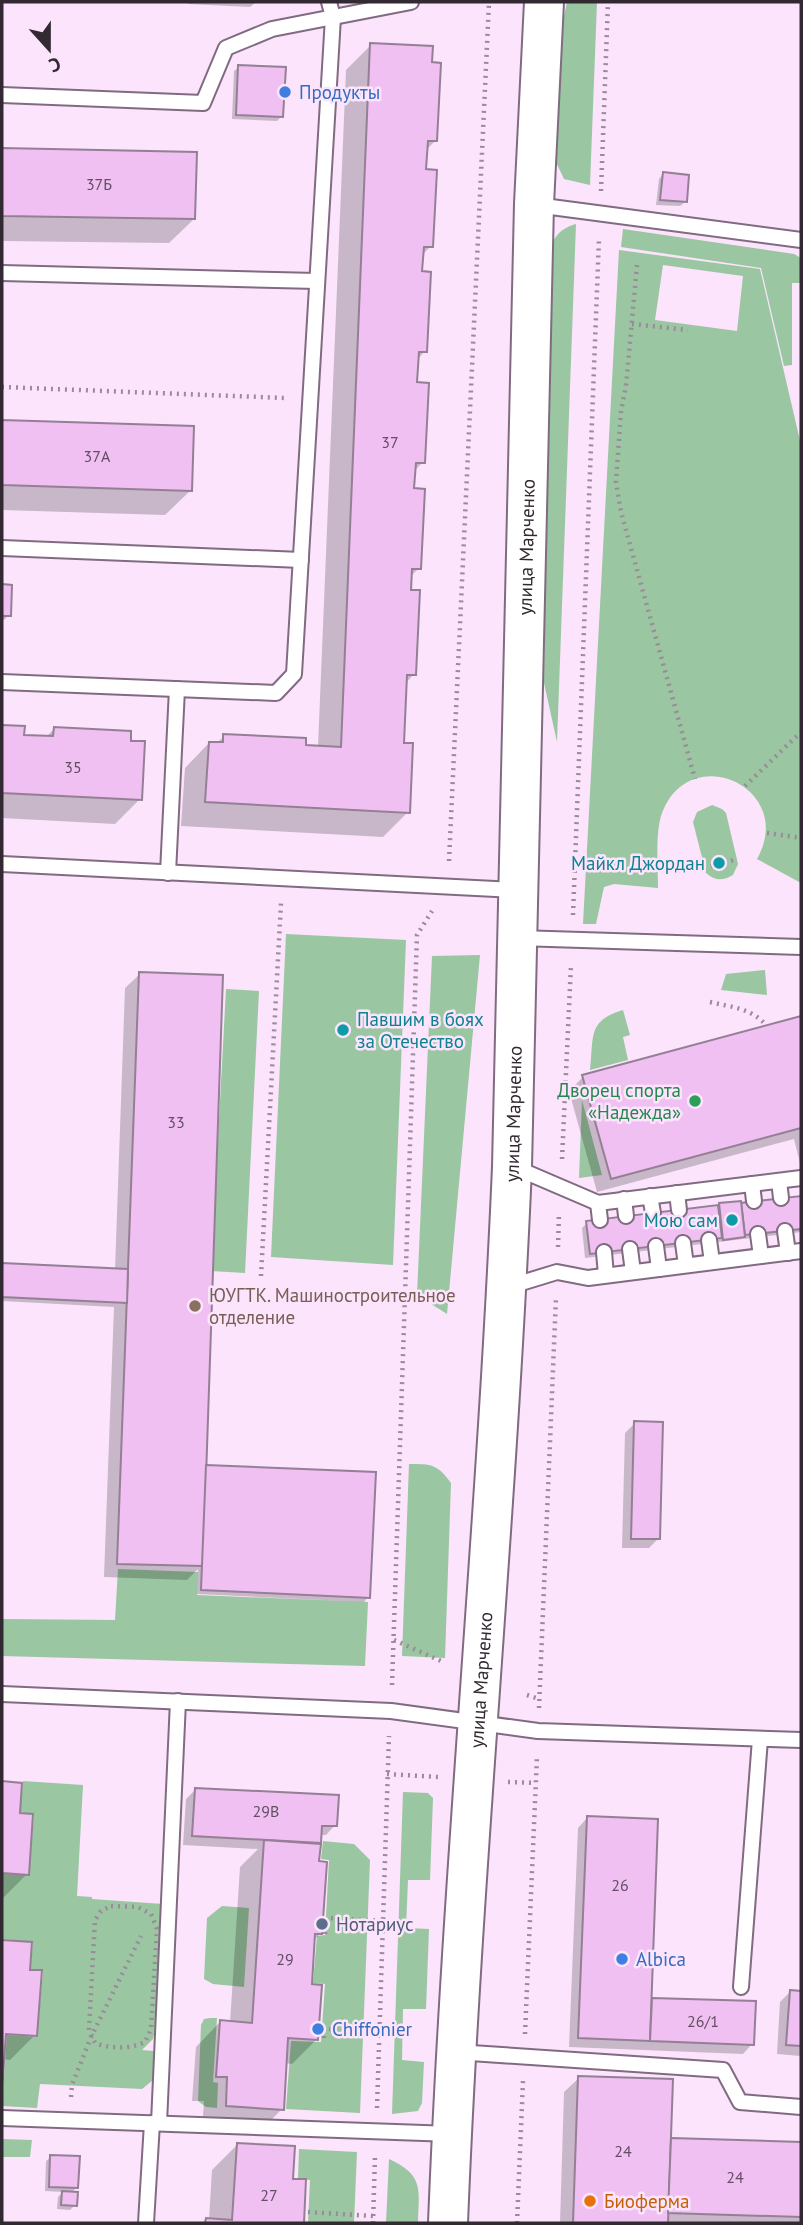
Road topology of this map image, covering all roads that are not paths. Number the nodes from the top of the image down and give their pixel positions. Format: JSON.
{"nodes":[{"id":1,"x":329,"y":2,"type":"edge"},
{"id":2,"x":411,"y":2,"type":"edge"},
{"id":3,"x":544,"y":2,"type":"edge"},
{"id":4,"x":333,"y":17,"type":"junction"},
{"id":5,"x":2,"y":95,"type":"edge"},
{"id":6,"x":534,"y":204,"type":"junction"},
{"id":7,"x":801,"y":240,"type":"edge"},
{"id":8,"x":2,"y":273,"type":"edge"},
{"id":9,"x":317,"y":281,"type":"junction"},
{"id":10,"x":2,"y":548,"type":"edge"},
{"id":11,"x":301,"y":560,"type":"junction"},
{"id":12,"x":2,"y":682,"type":"edge"},
{"id":13,"x":177,"y":689,"type":"junction"},
{"id":14,"x":2,"y":864,"type":"edge"},
{"id":15,"x":168,"y":873,"type":"junction"},
{"id":16,"x":518,"y":890,"type":"junction"},
{"id":17,"x":517,"y":938,"type":"junction"},
{"id":18,"x":801,"y":947,"type":"edge"},
{"id":19,"x":512,"y":1167,"type":"junction"},
{"id":20,"x":801,"y":1178,"type":"edge"},
{"id":21,"x":779,"y":1181,"type":"junction"},
{"id":22,"x":752,"y":1184,"type":"junction"},
{"id":23,"x":703,"y":1190,"type":"junction"},
{"id":24,"x":677,"y":1193,"type":"junction"},
{"id":25,"x":650,"y":1196,"type":"junction"},
{"id":26,"x":781,"y":1198,"type":"dead end"},
{"id":27,"x":624,"y":1199,"type":"junction"},
{"id":28,"x":754,"y":1201,"type":"dead end"},
{"id":29,"x":598,"y":1203,"type":"junction"},
{"id":30,"x":705,"y":1206,"type":"dead end"},
{"id":31,"x":679,"y":1210,"type":"dead end"},
{"id":32,"x":653,"y":1213,"type":"dead end"},
{"id":33,"x":626,"y":1216,"type":"dead end"},
{"id":34,"x":600,"y":1220,"type":"dead end"},
{"id":35,"x":785,"y":1231,"type":"dead end"},
{"id":36,"x":758,"y":1234,"type":"dead end"},
{"id":37,"x":709,"y":1240,"type":"dead end"},
{"id":38,"x":683,"y":1243,"type":"dead end"},
{"id":39,"x":656,"y":1246,"type":"dead end"},
{"id":40,"x":630,"y":1249,"type":"dead end"},
{"id":41,"x":604,"y":1252,"type":"dead end"},
{"id":42,"x":795,"y":1252,"type":"edge"},
{"id":43,"x":761,"y":1256,"type":"junction"},
{"id":44,"x":712,"y":1262,"type":"junction"},
{"id":45,"x":686,"y":1265,"type":"junction"},
{"id":46,"x":659,"y":1269,"type":"junction"},
{"id":47,"x":633,"y":1272,"type":"junction"},
{"id":48,"x":606,"y":1275,"type":"junction"},
{"id":49,"x":507,"y":1288,"type":"junction"},
{"id":50,"x":2,"y":1694,"type":"edge"},
{"id":51,"x":178,"y":1701,"type":"junction"},
{"id":52,"x":479,"y":1723,"type":"junction"},
{"id":53,"x":760,"y":1739,"type":"junction"},
{"id":54,"x":801,"y":1740,"type":"edge"},
{"id":55,"x":741,"y":1987,"type":"dead end"},
{"id":56,"x":455,"y":2052,"type":"junction"},
{"id":57,"x":801,"y":2107,"type":"edge"},
{"id":58,"x":2,"y":2118,"type":"edge"},
{"id":59,"x":155,"y":2123,"type":"junction"},
{"id":60,"x":452,"y":2134,"type":"junction"},
{"id":61,"x":146,"y":2223,"type":"edge"},
{"id":62,"x":448,"y":2223,"type":"edge"}],
"edges":[{"from":1,"to":4,"type":"lane"},
{"from":2,"to":4,"type":"lane"},
{"from":3,"to":6,"type":"street","name":"улица Марченко"},
{"from":4,"to":5,"type":"lane"},
{"from":4,"to":9,"type":"lane"},
{"from":6,"to":7,"type":"lane"},
{"from":6,"to":16,"type":"street","name":"улица Марченко"},
{"from":8,"to":9,"type":"lane"},
{"from":9,"to":11,"type":"lane"},
{"from":10,"to":11,"type":"lane"},
{"from":11,"to":13,"type":"lane"},
{"from":12,"to":13,"type":"lane"},
{"from":13,"to":15,"type":"lane"},
{"from":14,"to":15,"type":"lane"},
{"from":15,"to":16,"type":"lane"},
{"from":16,"to":17,"type":"street","name":"улица Марченко"},
{"from":17,"to":18,"type":"lane"},
{"from":17,"to":19,"type":"street","name":"улица Марченко"},
{"from":19,"to":29,"type":"lane"},
{"from":19,"to":49,"type":"street","name":"улица Марченко"},
{"from":20,"to":21,"type":"lane"},
{"from":21,"to":22,"type":"lane"},
{"from":21,"to":26,"type":"lane"},
{"from":22,"to":23,"type":"lane"},
{"from":22,"to":28,"type":"lane"},
{"from":23,"to":24,"type":"lane"},
{"from":23,"to":30,"type":"lane"},
{"from":24,"to":25,"type":"lane"},
{"from":24,"to":31,"type":"lane"},
{"from":25,"to":27,"type":"lane"},
{"from":25,"to":32,"type":"lane"},
{"from":27,"to":29,"type":"lane"},
{"from":27,"to":33,"type":"lane"},
{"from":29,"to":34,"type":"lane"},
{"from":35,"to":42,"type":"lane"},
{"from":36,"to":43,"type":"lane"},
{"from":37,"to":44,"type":"lane"},
{"from":38,"to":45,"type":"lane"},
{"from":39,"to":46,"type":"lane"},
{"from":40,"to":47,"type":"lane"},
{"from":41,"to":48,"type":"lane"},
{"from":42,"to":43,"type":"lane"},
{"from":43,"to":44,"type":"lane"},
{"from":44,"to":45,"type":"lane"},
{"from":45,"to":46,"type":"lane"},
{"from":46,"to":47,"type":"lane"},
{"from":47,"to":48,"type":"lane"},
{"from":48,"to":49,"type":"lane"},
{"from":49,"to":52,"type":"street","name":"улица Марченко"},
{"from":50,"to":51,"type":"lane"},
{"from":51,"to":52,"type":"lane"},
{"from":51,"to":59,"type":"lane"},
{"from":52,"to":53,"type":"lane"},
{"from":52,"to":56,"type":"street","name":"улица Марченко"},
{"from":53,"to":54,"type":"lane"},
{"from":53,"to":55,"type":"lane"},
{"from":56,"to":57,"type":"lane"},
{"from":56,"to":60,"type":"street","name":"улица Марченко"},
{"from":58,"to":59,"type":"lane"},
{"from":59,"to":60,"type":"lane"},
{"from":59,"to":61,"type":"lane"},
{"from":60,"to":62,"type":"street","name":"улица Марченко"}]}
